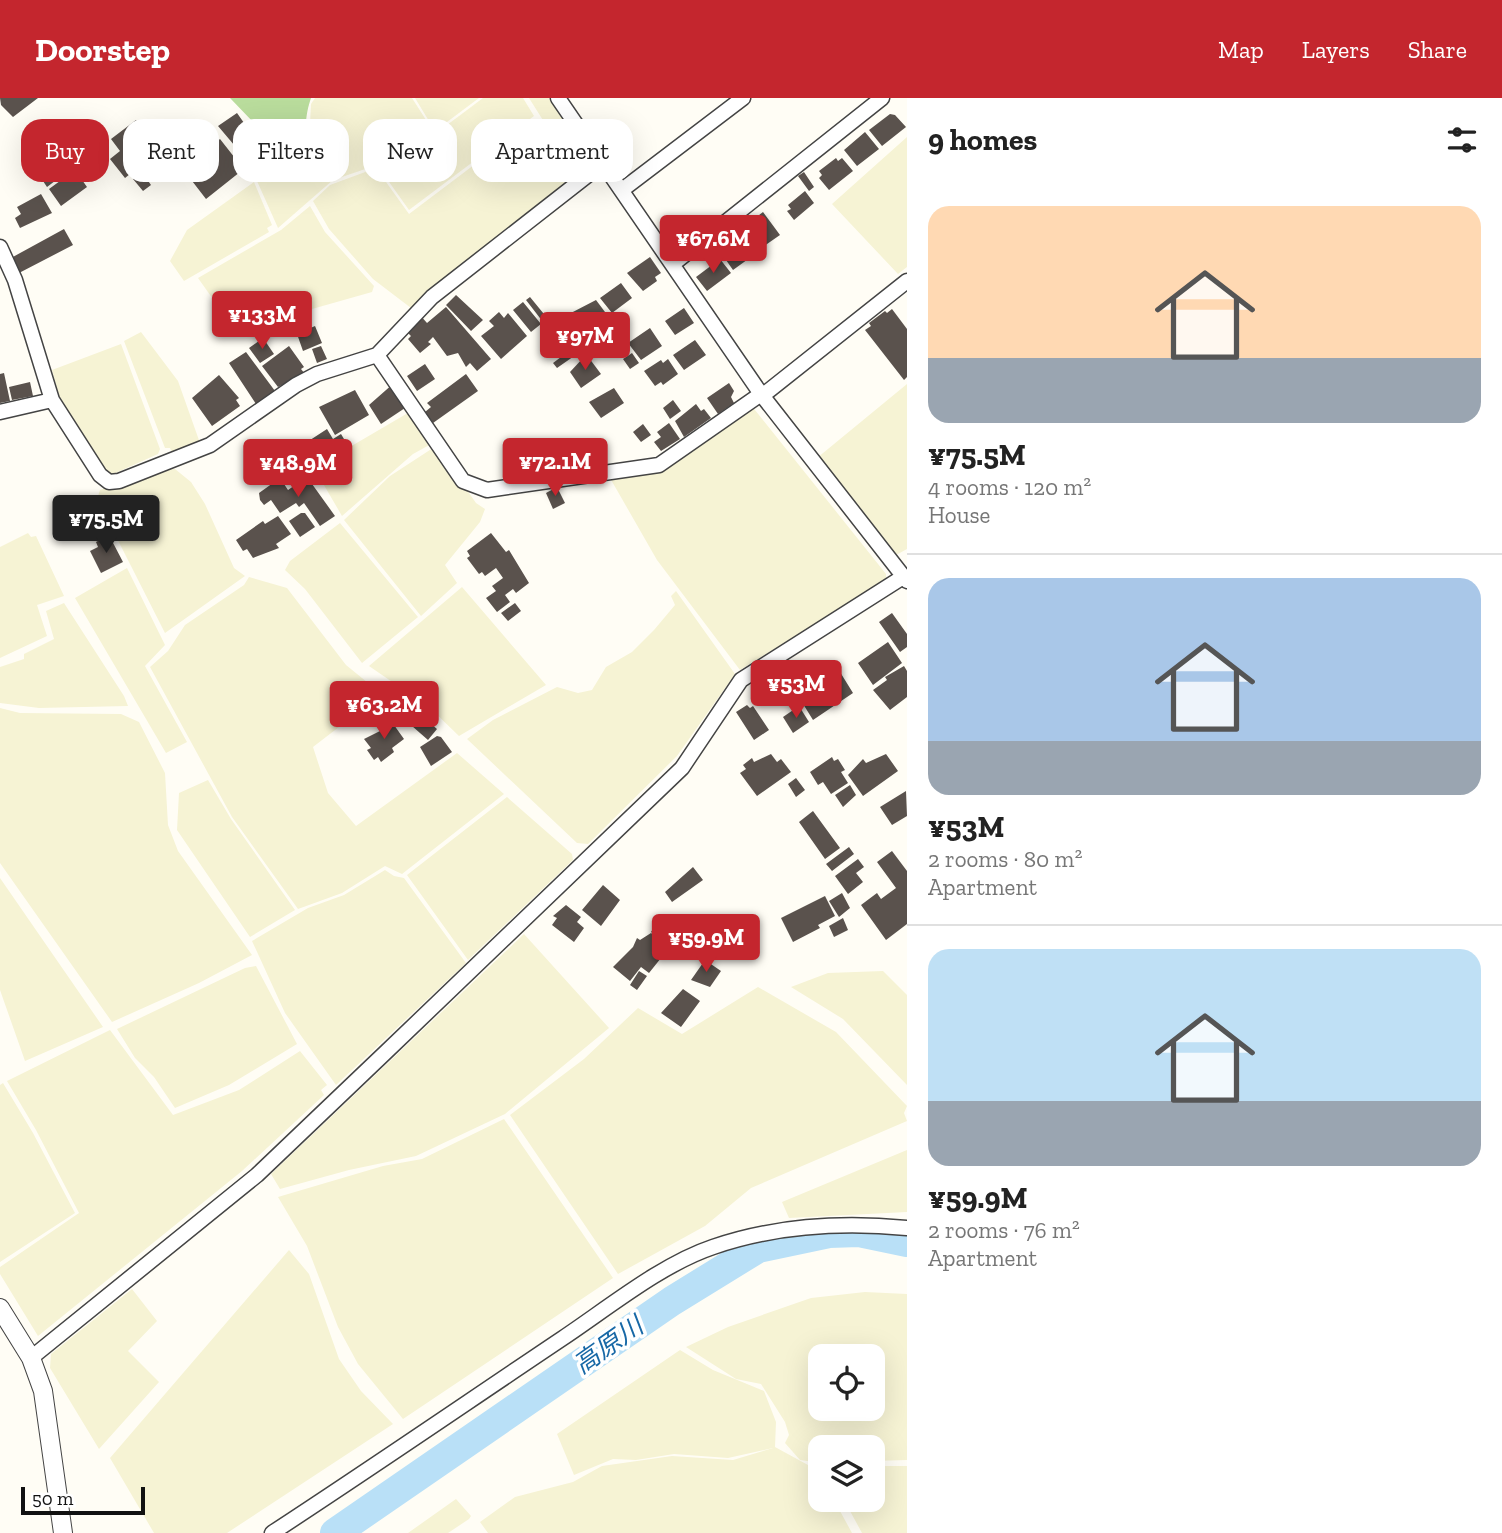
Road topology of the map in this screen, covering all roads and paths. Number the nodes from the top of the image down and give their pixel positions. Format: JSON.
{"nodes":[{"id":1,"x":558,"y":98,"type":"edge"},
{"id":2,"x":743,"y":98,"type":"edge"},
{"id":3,"x":882,"y":98,"type":"edge"},
{"id":4,"x":572,"y":119,"type":"edge"},
{"id":5,"x":579,"y":182,"type":"edge"},
{"id":6,"x":616,"y":182,"type":"edge"},
{"id":7,"x":622,"y":190,"type":"junction"},
{"id":8,"x":0,"y":247,"type":"edge"},
{"id":9,"x":673,"y":264,"type":"junction"},
{"id":10,"x":907,"y":281,"type":"edge"},
{"id":11,"x":377,"y":355,"type":"junction"},
{"id":12,"x":761,"y":395,"type":"junction"},
{"id":13,"x":52,"y":400,"type":"junction"},
{"id":14,"x":0,"y":412,"type":"edge"},
{"id":15,"x":905,"y":579,"type":"edge"},
{"id":16,"x":907,"y":1228,"type":"edge"},
{"id":17,"x":0,"y":1308,"type":"edge"},
{"id":18,"x":32,"y":1357,"type":"junction"},
{"id":19,"x":63,"y":1533,"type":"edge"},
{"id":20,"x":272,"y":1533,"type":"edge"}],
"edges":[{"from":1,"to":4,"type":"street"},
{"from":2,"to":7,"type":"street"},
{"from":3,"to":9,"type":"street"},
{"from":5,"to":11,"type":"street"},
{"from":6,"to":7,"type":"street"},
{"from":7,"to":9,"type":"street"},
{"from":8,"to":13,"type":"street"},
{"from":9,"to":12,"type":"street"},
{"from":10,"to":12,"type":"street"},
{"from":11,"to":12,"type":"street"},
{"from":11,"to":13,"type":"street"},
{"from":12,"to":15,"type":"street"},
{"from":13,"to":14,"type":"street"},
{"from":15,"to":18,"type":"street"},
{"from":16,"to":20,"type":"street"},
{"from":17,"to":18,"type":"street"},
{"from":18,"to":19,"type":"street"}]}
